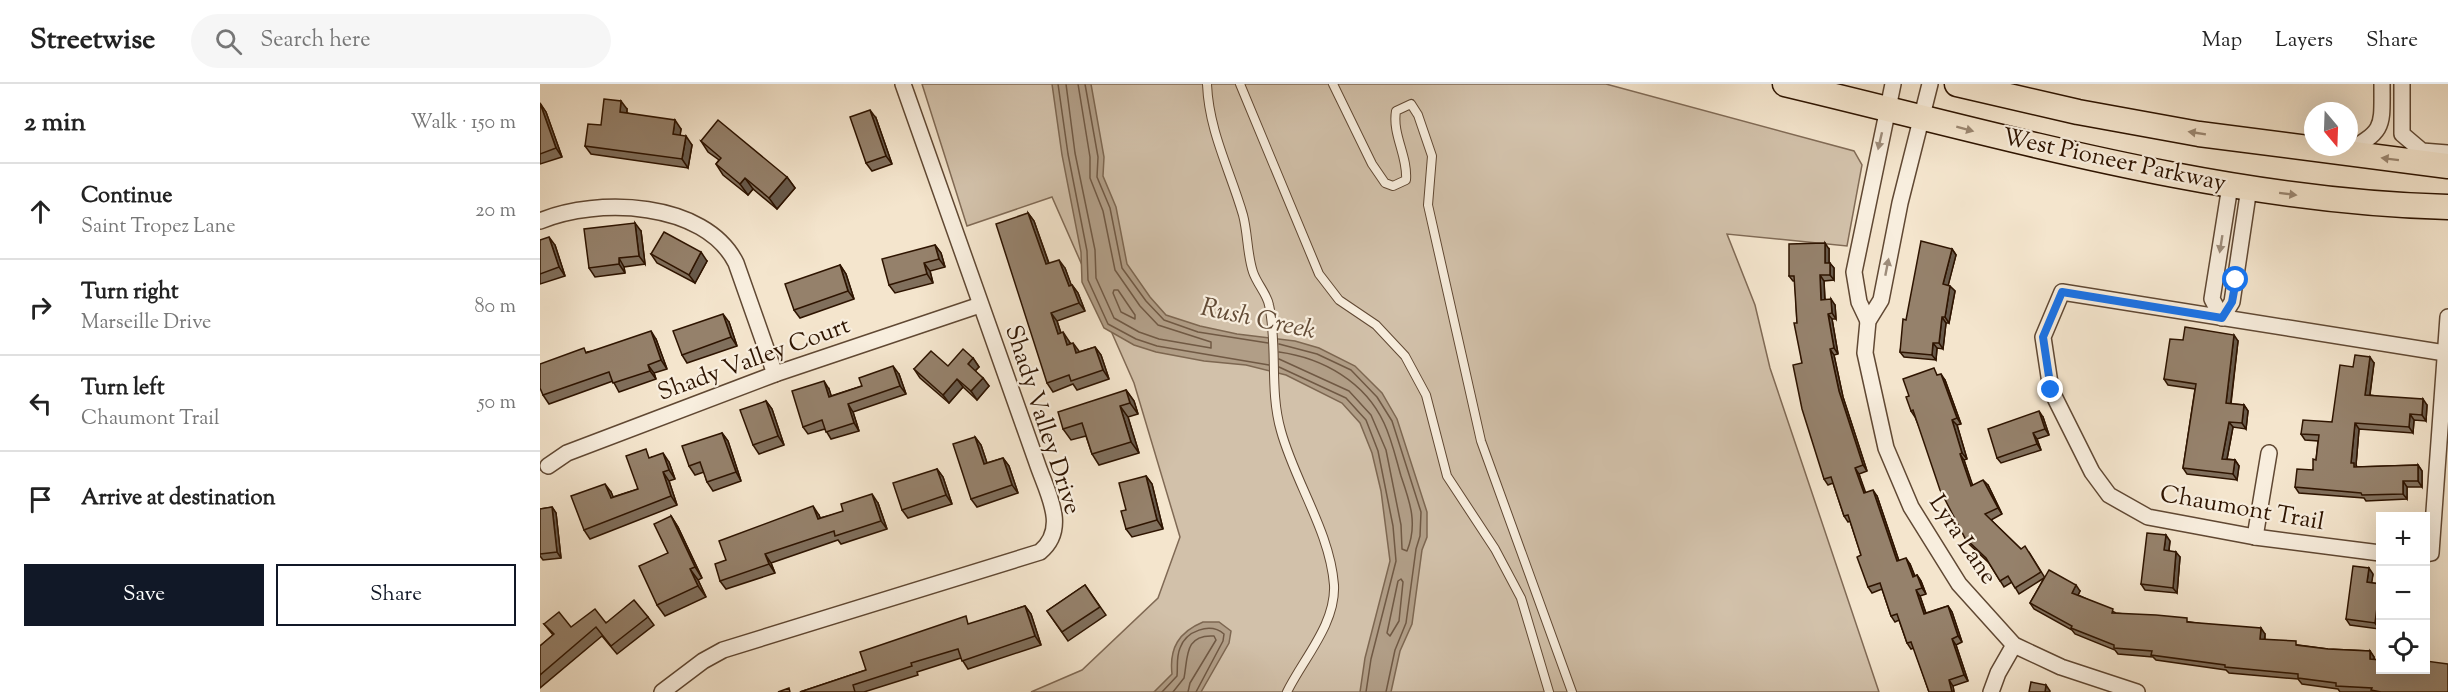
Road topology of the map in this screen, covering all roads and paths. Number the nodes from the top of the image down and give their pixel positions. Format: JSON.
{"nodes":[{"id":1,"x":903,"y":84,"type":"edge"},
{"id":2,"x":1207,"y":84,"type":"edge"},
{"id":3,"x":1240,"y":84,"type":"edge"},
{"id":4,"x":1333,"y":84,"type":"edge"},
{"id":5,"x":1785,"y":84,"type":"edge"},
{"id":6,"x":1893,"y":84,"type":"edge"},
{"id":7,"x":1930,"y":84,"type":"edge"},
{"id":8,"x":1957,"y":84,"type":"edge"},
{"id":9,"x":2382,"y":84,"type":"edge"},
{"id":10,"x":2402,"y":84,"type":"edge"},
{"id":11,"x":1888,"y":108,"type":"junction"},
{"id":12,"x":1922,"y":116,"type":"junction"},
{"id":13,"x":2358,"y":146,"type":"edge"},
{"id":14,"x":2304,"y":148,"type":"edge"},
{"id":15,"x":2448,"y":153,"type":"edge"},
{"id":16,"x":2358,"y":155,"type":"edge"},
{"id":17,"x":2448,"y":166,"type":"edge"},
{"id":18,"x":2239,"y":187,"type":"junction"},
{"id":19,"x":2448,"y":207,"type":"edge"},
{"id":20,"x":540,"y":221,"type":"edge"},
{"id":21,"x":980,"y":305,"type":"junction"},
{"id":22,"x":2448,"y":317,"type":"edge"},
{"id":23,"x":2222,"y":318,"type":"junction"},
{"id":24,"x":1868,"y":321,"type":"junction"},
{"id":25,"x":2445,"y":353,"type":"junction"},
{"id":26,"x":775,"y":374,"type":"junction"},
{"id":27,"x":2269,"y":453,"type":"dead end"},
{"id":28,"x":548,"y":466,"type":"dead end"},
{"id":29,"x":2255,"y":537,"type":"junction"},
{"id":30,"x":2376,"y":552,"type":"edge"},
{"id":31,"x":2430,"y":553,"type":"edge"},
{"id":32,"x":2014,"y":645,"type":"junction"},
{"id":33,"x":662,"y":692,"type":"edge"},
{"id":34,"x":1287,"y":692,"type":"edge"},
{"id":35,"x":1549,"y":692,"type":"edge"},
{"id":36,"x":1572,"y":692,"type":"edge"},
{"id":37,"x":1991,"y":692,"type":"edge"},
{"id":38,"x":2137,"y":692,"type":"edge"}],
"edges":[{"from":1,"to":21,"type":"street","name":"Shady Valley Drive"},
{"from":2,"to":34,"type":"lane"},
{"from":3,"to":35,"type":"lane"},
{"from":4,"to":36,"type":"lane"},
{"from":5,"to":11,"type":"main road","name":"West Pioneer Parkway"},
{"from":6,"to":11,"type":"street","name":"Lyra Lane"},
{"from":7,"to":12,"type":"street","name":"Lyra Lane"},
{"from":14,"to":8,"type":"main road","name":"West Pioneer Parkway","one_way":true},
{"from":9,"to":13,"type":"street"},
{"from":10,"to":15,"type":"street"},
{"from":11,"to":12,"type":"main road","name":"West Pioneer Parkway"},
{"from":11,"to":24,"type":"street","name":"Lyra Lane","one_way":true},
{"from":12,"to":18,"type":"main road","name":"West Pioneer Parkway","one_way":true},
{"from":24,"to":12,"type":"street","name":"Lyra Lane","one_way":true},
{"from":17,"to":16,"type":"main road","name":"West Pioneer Parkway","one_way":true},
{"from":18,"to":19,"type":"main road","name":"West Pioneer Parkway","one_way":true},
{"from":18,"to":23,"type":"street"},
{"from":20,"to":26,"type":"street"},
{"from":21,"to":26,"type":"street","name":"Shady Valley Court"},
{"from":21,"to":33,"type":"street","name":"Shady Valley Drive"},
{"from":22,"to":25,"type":"street"},
{"from":23,"to":25,"type":"street"},
{"from":23,"to":29,"type":"street","name":"Chaumont Trail"},
{"from":24,"to":32,"type":"street","name":"Lyra Lane"},
{"from":25,"to":31,"type":"street"},
{"from":26,"to":28,"type":"street","name":"Shady Valley Court"},
{"from":27,"to":29,"type":"street"},
{"from":29,"to":30,"type":"street","name":"Chaumont Trail"},
{"from":32,"to":37,"type":"street"},
{"from":32,"to":38,"type":"street","name":"Lyra Lane"}]}
